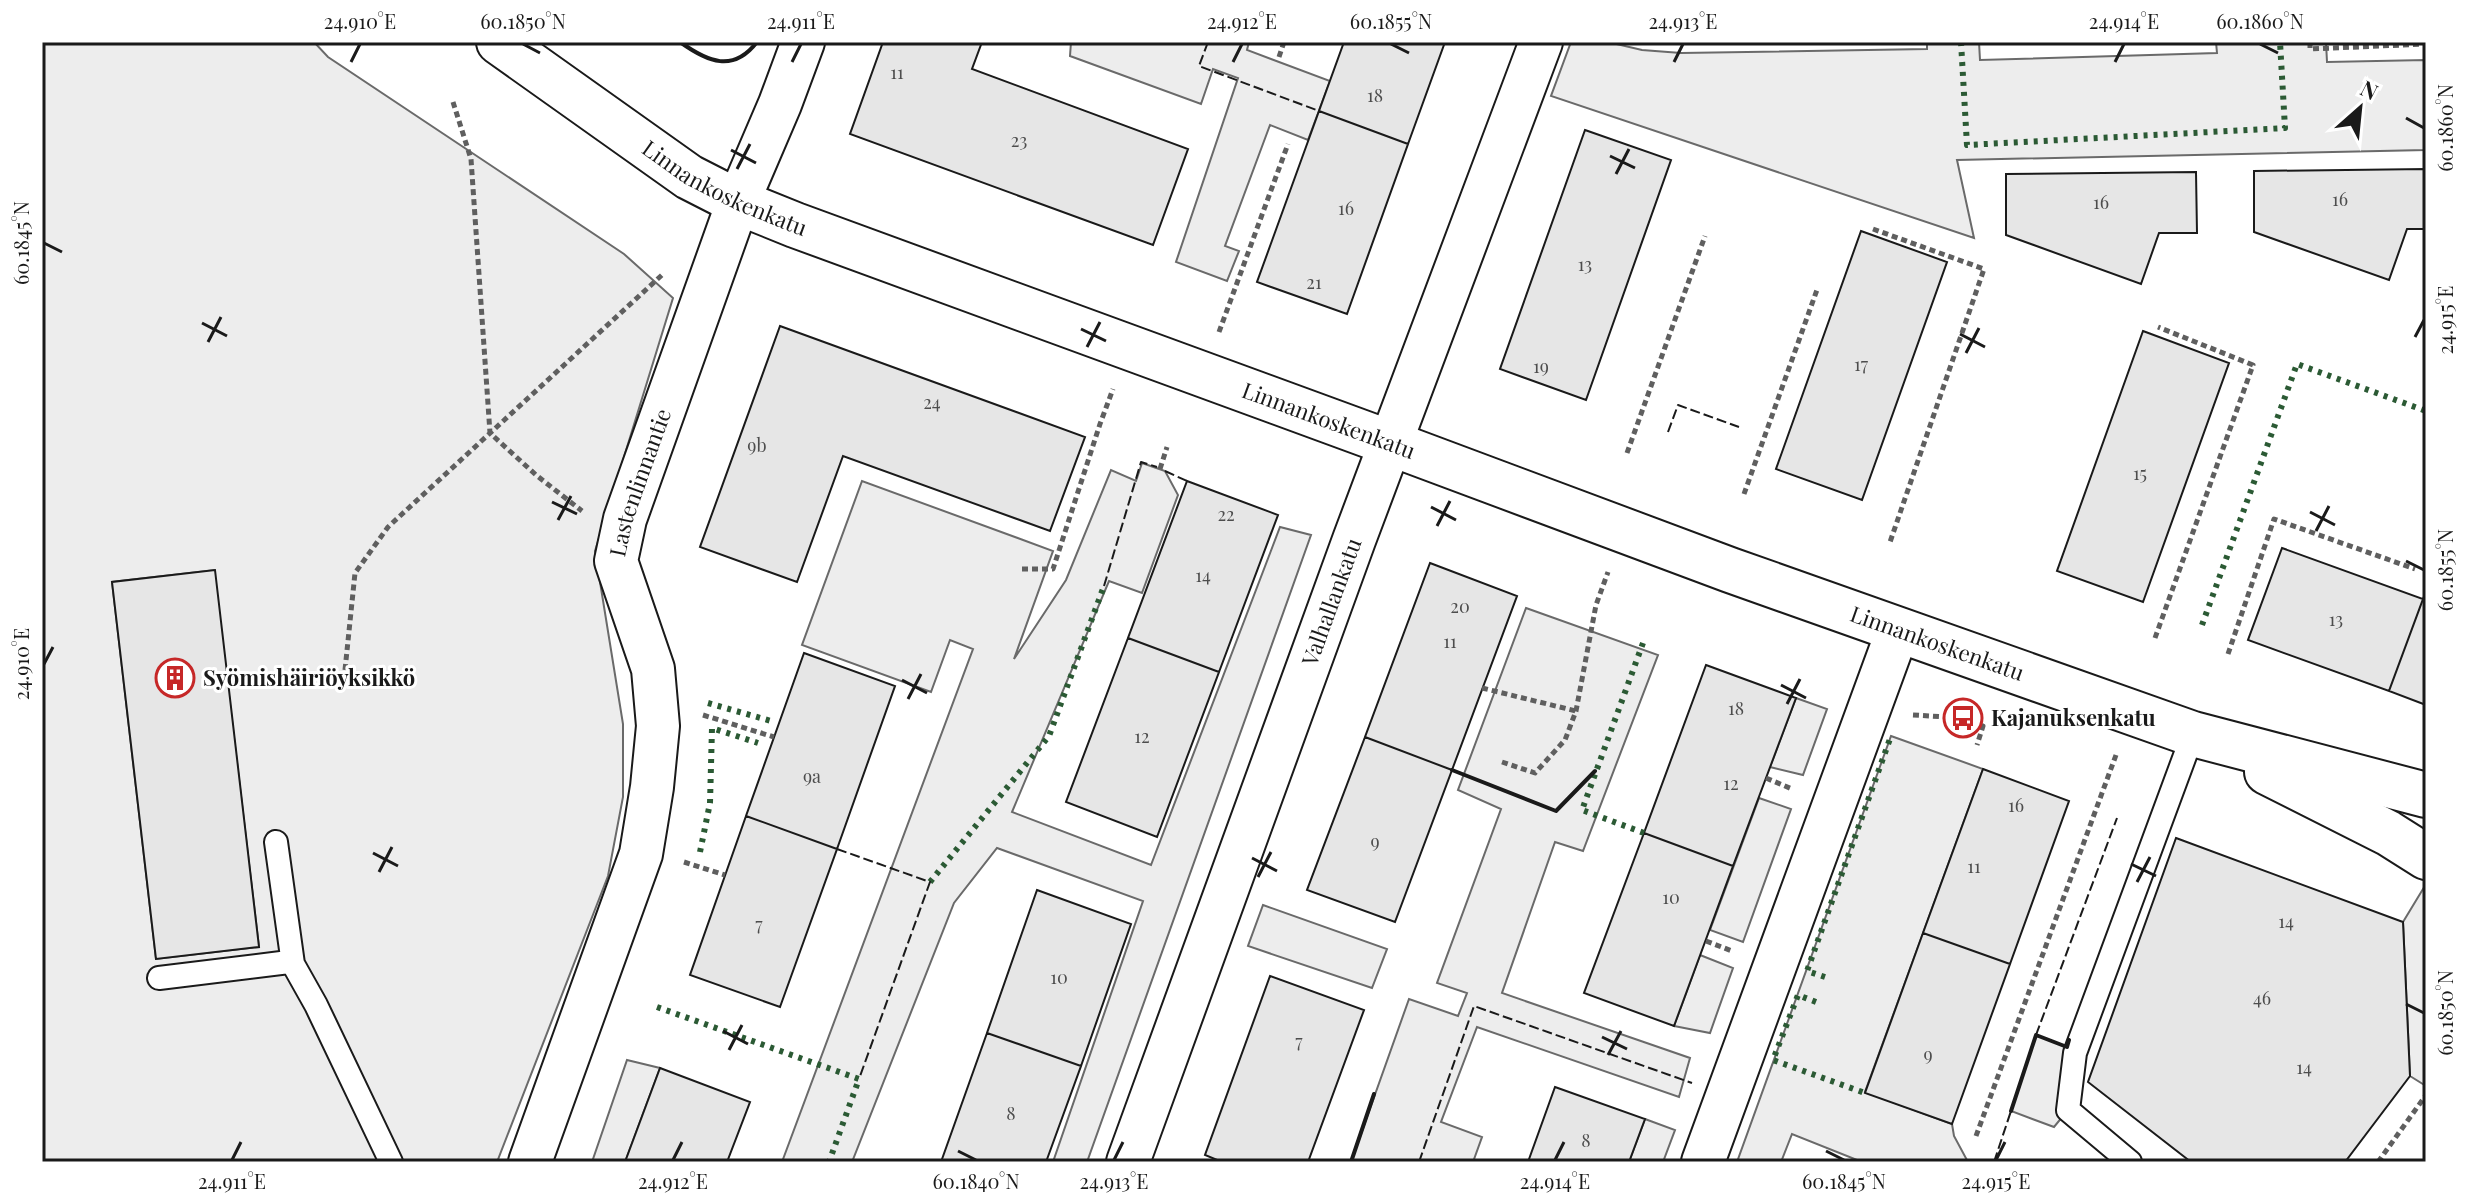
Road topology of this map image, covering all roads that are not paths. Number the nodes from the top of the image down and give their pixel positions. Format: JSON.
{"nodes":[{"id":1,"x":499,"y":42,"type":"edge"},
{"id":2,"x":803,"y":42,"type":"edge"},
{"id":3,"x":1541,"y":42,"type":"edge"},
{"id":4,"x":738,"y":202,"type":"junction"},
{"id":5,"x":1390,"y":443,"type":"junction"},
{"id":6,"x":1898,"y":630,"type":"junction"},
{"id":7,"x":2193,"y":734,"type":"junction"},
{"id":8,"x":2426,"y":795,"type":"edge"},
{"id":9,"x":276,"y":842,"type":"dead end"},
{"id":10,"x":2426,"y":857,"type":"edge"},
{"id":11,"x":293,"y":964,"type":"junction"},
{"id":12,"x":159,"y":978,"type":"dead end"},
{"id":13,"x":391,"y":1162,"type":"edge"},
{"id":14,"x":530,"y":1162,"type":"edge"},
{"id":15,"x":1128,"y":1162,"type":"edge"},
{"id":16,"x":1703,"y":1162,"type":"edge"},
{"id":17,"x":2130,"y":1162,"type":"edge"}],
"edges":[{"from":1,"to":4,"type":"main road","name":"Linnankoskenkatu"},
{"from":2,"to":4,"type":"street","name":"Lastenlinnantie"},
{"from":3,"to":5,"type":"street","name":"Valhallankatu"},
{"from":4,"to":5,"type":"main road","name":"Linnankoskenkatu"},
{"from":4,"to":14,"type":"street","name":"Lastenlinnantie"},
{"from":5,"to":6,"type":"main road","name":"Linnankoskenkatu"},
{"from":5,"to":15,"type":"street","name":"Valhallankatu"},
{"from":6,"to":7,"type":"main road","name":"Linnankoskenkatu"},
{"from":6,"to":16,"type":"street"},
{"from":7,"to":8,"type":"main road","name":"Linnankoskenkatu"},
{"from":7,"to":10,"type":"main road","name":"Linnankoskenkatu"},
{"from":7,"to":17,"type":"lane"},
{"from":9,"to":11,"type":"lane"},
{"from":11,"to":12,"type":"lane"},
{"from":11,"to":13,"type":"lane"}]}
